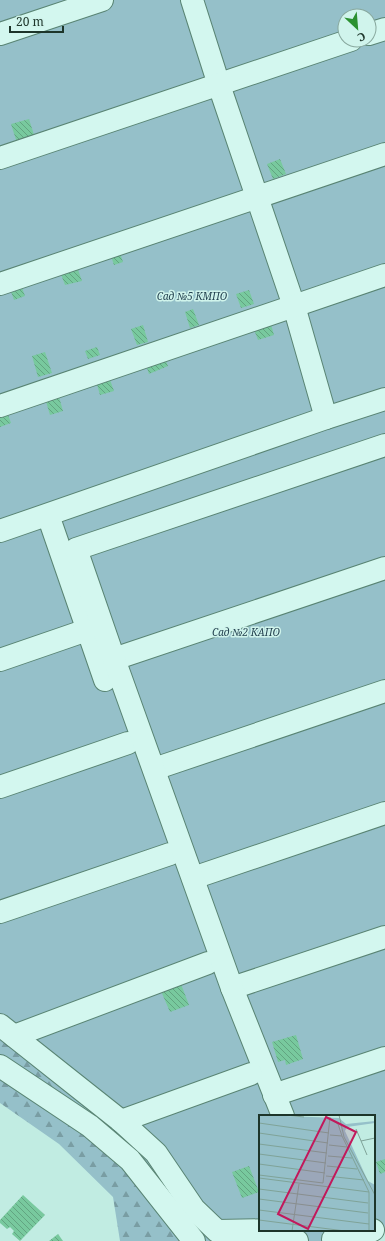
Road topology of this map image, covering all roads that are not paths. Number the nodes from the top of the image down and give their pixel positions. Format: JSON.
{"nodes":[{"id":1,"x":102,"y":0,"type":"edge"},
{"id":2,"x":192,"y":0,"type":"edge"},
{"id":3,"x":0,"y":34,"type":"edge"},
{"id":4,"x":337,"y":45,"type":"edge"},
{"id":5,"x":219,"y":85,"type":"junction"},
{"id":6,"x":385,"y":154,"type":"edge"},
{"id":7,"x":0,"y":158,"type":"edge"},
{"id":8,"x":257,"y":198,"type":"junction"},
{"id":9,"x":385,"y":275,"type":"edge"},
{"id":10,"x":0,"y":284,"type":"edge"},
{"id":11,"x":294,"y":306,"type":"junction"},
{"id":12,"x":385,"y":399,"type":"edge"},
{"id":13,"x":0,"y":406,"type":"edge"},
{"id":14,"x":326,"y":418,"type":"junction"},
{"id":15,"x":385,"y":445,"type":"edge"},
{"id":16,"x":48,"y":515,"type":"junction"},
{"id":17,"x":0,"y":531,"type":"edge"},
{"id":18,"x":385,"y":568,"type":"edge"},
{"id":19,"x":87,"y":630,"type":"junction"},
{"id":20,"x":114,"y":659,"type":"junction"},
{"id":21,"x":0,"y":660,"type":"edge"},
{"id":22,"x":385,"y":691,"type":"edge"},
{"id":23,"x":128,"y":743,"type":"junction"},
{"id":24,"x":154,"y":769,"type":"junction"},
{"id":25,"x":0,"y":787,"type":"edge"},
{"id":26,"x":385,"y":813,"type":"edge"},
{"id":27,"x":170,"y":854,"type":"junction"},
{"id":28,"x":193,"y":878,"type":"junction"},
{"id":29,"x":0,"y":912,"type":"edge"},
{"id":30,"x":385,"y":937,"type":"edge"},
{"id":31,"x":208,"y":963,"type":"junction"},
{"id":32,"x":232,"y":988,"type":"junction"},
{"id":33,"x":7,"y":1030,"type":"edge"},
{"id":34,"x":385,"y":1058,"type":"edge"},
{"id":35,"x":0,"y":1066,"type":"edge"},
{"id":36,"x":251,"y":1074,"type":"junction"},
{"id":37,"x":274,"y":1095,"type":"junction"},
{"id":38,"x":267,"y":1115,"type":"edge"},
{"id":39,"x":283,"y":1115,"type":"edge"},
{"id":40,"x":121,"y":1120,"type":"junction"},
{"id":41,"x":385,"y":1224,"type":"edge"},
{"id":42,"x":375,"y":1229,"type":"edge"},
{"id":43,"x":259,"y":1230,"type":"edge"},
{"id":44,"x":280,"y":1231,"type":"edge"},
{"id":45,"x":302,"y":1231,"type":"edge"},
{"id":46,"x":371,"y":1231,"type":"edge"},
{"id":47,"x":332,"y":1237,"type":"edge"},
{"id":48,"x":194,"y":1241,"type":"edge"},
{"id":49,"x":298,"y":1241,"type":"edge"}],
"edges":[{"from":1,"to":3,"type":"street"},
{"from":2,"to":5,"type":"street"},
{"from":4,"to":5,"type":"street"},
{"from":5,"to":7,"type":"street"},
{"from":5,"to":8,"type":"street"},
{"from":6,"to":8,"type":"street"},
{"from":8,"to":10,"type":"street"},
{"from":8,"to":11,"type":"street"},
{"from":9,"to":11,"type":"street"},
{"from":11,"to":13,"type":"street"},
{"from":11,"to":14,"type":"street"},
{"from":12,"to":14,"type":"street"},
{"from":14,"to":16,"type":"street"},
{"from":15,"to":20,"type":"street"},
{"from":16,"to":17,"type":"street"},
{"from":16,"to":19,"type":"street"},
{"from":18,"to":20,"type":"street"},
{"from":19,"to":21,"type":"street"},
{"from":19,"to":23,"type":"street"},
{"from":20,"to":24,"type":"street"},
{"from":22,"to":24,"type":"street"},
{"from":23,"to":25,"type":"street"},
{"from":23,"to":27,"type":"street"},
{"from":24,"to":28,"type":"street"},
{"from":26,"to":28,"type":"street"},
{"from":27,"to":29,"type":"street"},
{"from":27,"to":31,"type":"street"},
{"from":28,"to":32,"type":"street"},
{"from":30,"to":32,"type":"street"},
{"from":31,"to":33,"type":"street"},
{"from":31,"to":36,"type":"street"},
{"from":32,"to":37,"type":"street"},
{"from":33,"to":40,"type":"street"},
{"from":34,"to":37,"type":"street"},
{"from":35,"to":48,"type":"street"},
{"from":36,"to":38,"type":"street"},
{"from":36,"to":40,"type":"street"},
{"from":37,"to":39,"type":"street"},
{"from":40,"to":43,"type":"street"},
{"from":41,"to":42,"type":"street"},
{"from":44,"to":49,"type":"street"},
{"from":45,"to":49,"type":"street"},
{"from":46,"to":47,"type":"street"}]}
